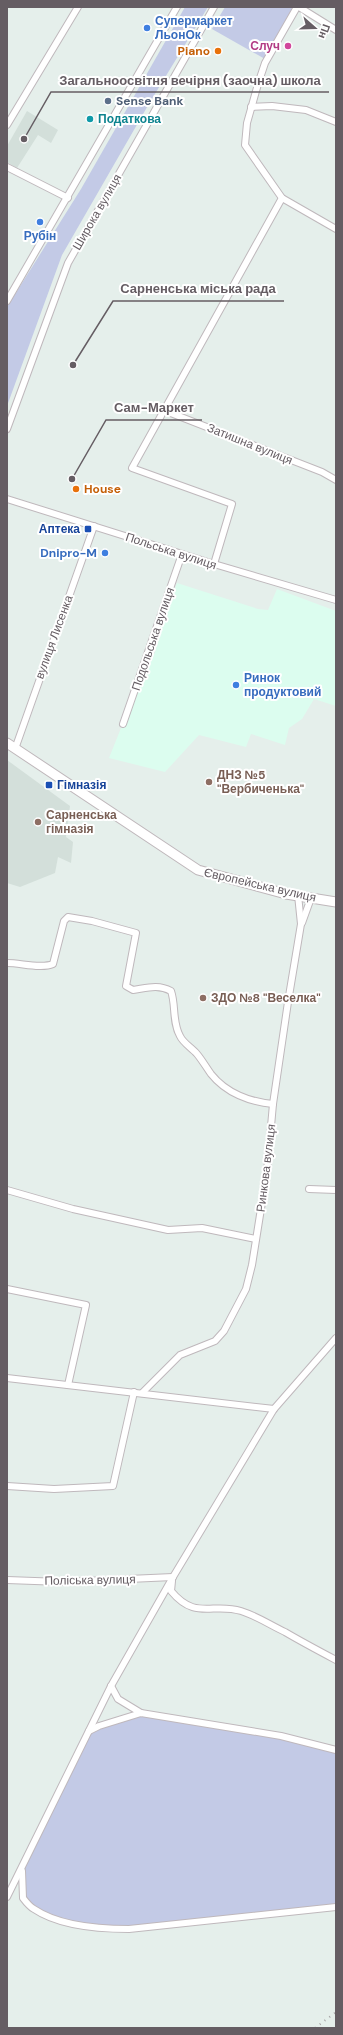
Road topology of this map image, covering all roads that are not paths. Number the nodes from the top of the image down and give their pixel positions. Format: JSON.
{"nodes":[{"id":1,"x":78,"y":7,"type":"edge"},
{"id":2,"x":177,"y":7,"type":"edge"},
{"id":3,"x":214,"y":7,"type":"edge"},
{"id":4,"x":298,"y":7,"type":"edge"},
{"id":5,"x":336,"y":30,"type":"edge"},
{"id":6,"x":251,"y":107,"type":"junction"},
{"id":7,"x":336,"y":122,"type":"edge"},
{"id":8,"x":7,"y":125,"type":"edge"},
{"id":9,"x":7,"y":167,"type":"edge"},
{"id":10,"x":68,"y":198,"type":"junction"},
{"id":11,"x":282,"y":198,"type":"junction"},
{"id":12,"x":336,"y":229,"type":"edge"},
{"id":13,"x":7,"y":300,"type":"edge"},
{"id":14,"x":163,"y":410,"type":"junction"},
{"id":15,"x":7,"y":429,"type":"edge"},
{"id":16,"x":336,"y":480,"type":"edge"},
{"id":17,"x":7,"y":499,"type":"edge"},
{"id":18,"x":94,"y":526,"type":"junction"},
{"id":19,"x":182,"y":554,"type":"junction"},
{"id":20,"x":214,"y":564,"type":"junction"},
{"id":21,"x":335,"y":598,"type":"edge"},
{"id":22,"x":123,"y":724,"type":"dead end"},
{"id":23,"x":11,"y":746,"type":"edge"},
{"id":24,"x":298,"y":895,"type":"junction"},
{"id":25,"x":310,"y":898,"type":"junction"},
{"id":26,"x":336,"y":902,"type":"edge"},
{"id":27,"x":301,"y":924,"type":"junction"},
{"id":28,"x":7,"y":963,"type":"edge"},
{"id":29,"x":273,"y":1104,"type":"junction"},
{"id":30,"x":309,"y":1189,"type":"dead end"},
{"id":31,"x":7,"y":1190,"type":"edge"},
{"id":32,"x":336,"y":1190,"type":"edge"},
{"id":33,"x":256,"y":1239,"type":"junction"},
{"id":34,"x":7,"y":1289,"type":"edge"},
{"id":35,"x":336,"y":1338,"type":"edge"},
{"id":36,"x":7,"y":1378,"type":"edge"},
{"id":37,"x":68,"y":1385,"type":"junction"},
{"id":38,"x":134,"y":1392,"type":"junction"},
{"id":39,"x":142,"y":1393,"type":"junction"},
{"id":40,"x":274,"y":1409,"type":"junction"},
{"id":41,"x":7,"y":1486,"type":"edge"},
{"id":42,"x":173,"y":1577,"type":"junction"},
{"id":43,"x":7,"y":1580,"type":"edge"},
{"id":44,"x":336,"y":1660,"type":"edge"},
{"id":45,"x":112,"y":1686,"type":"junction"},
{"id":46,"x":141,"y":1714,"type":"junction"},
{"id":47,"x":89,"y":1731,"type":"junction"},
{"id":48,"x":336,"y":1750,"type":"edge"},
{"id":49,"x":22,"y":1868,"type":"junction"},
{"id":50,"x":7,"y":1897,"type":"edge"},
{"id":51,"x":336,"y":1907,"type":"edge"}],
"edges":[{"from":1,"to":8,"type":"street"},
{"from":2,"to":10,"type":"street"},
{"from":3,"to":15,"type":"street","name":"Широка вулиця"},
{"from":4,"to":5,"type":"street"},
{"from":4,"to":6,"type":"street"},
{"from":6,"to":7,"type":"street"},
{"from":6,"to":11,"type":"street"},
{"from":9,"to":10,"type":"street"},
{"from":10,"to":13,"type":"street"},
{"from":11,"to":12,"type":"street"},
{"from":11,"to":14,"type":"street"},
{"from":14,"to":16,"type":"street","name":"Затишна вулиця"},
{"from":14,"to":20,"type":"street"},
{"from":17,"to":18,"type":"street","name":"Польська вулиця"},
{"from":18,"to":19,"type":"street","name":"Польська вулиця"},
{"from":18,"to":23,"type":"street","name":"вулиця Лисенка"},
{"from":19,"to":20,"type":"street","name":"Польська вулиця"},
{"from":19,"to":22,"type":"street","name":"Подольська вулиця"},
{"from":20,"to":21,"type":"street","name":"Польська вулиця"},
{"from":23,"to":24,"type":"main road","name":"Європейська вулиця"},
{"from":24,"to":25,"type":"main road","name":"Європейська вулиця"},
{"from":24,"to":27,"type":"street","name":"Ринкова вулиця"},
{"from":25,"to":26,"type":"main road","name":"Європейська вулиця"},
{"from":25,"to":27,"type":"street"},
{"from":27,"to":29,"type":"street","name":"Ринкова вулиця"},
{"from":28,"to":29,"type":"street"},
{"from":29,"to":33,"type":"street","name":"Ринкова вулиця"},
{"from":30,"to":32,"type":"street"},
{"from":31,"to":33,"type":"street"},
{"from":33,"to":39,"type":"street","name":"Ринкова вулиця"},
{"from":34,"to":37,"type":"street"},
{"from":35,"to":40,"type":"street"},
{"from":36,"to":37,"type":"street"},
{"from":37,"to":38,"type":"street"},
{"from":38,"to":39,"type":"street"},
{"from":38,"to":41,"type":"street"},
{"from":39,"to":40,"type":"street"},
{"from":40,"to":42,"type":"street"},
{"from":42,"to":43,"type":"street","name":"Поліська вулиця"},
{"from":42,"to":44,"type":"street"},
{"from":42,"to":45,"type":"street"},
{"from":45,"to":46,"type":"street"},
{"from":45,"to":47,"type":"street"},
{"from":46,"to":47,"type":"street"},
{"from":46,"to":48,"type":"street"},
{"from":47,"to":49,"type":"street"},
{"from":49,"to":50,"type":"street"},
{"from":49,"to":51,"type":"street"}]}
